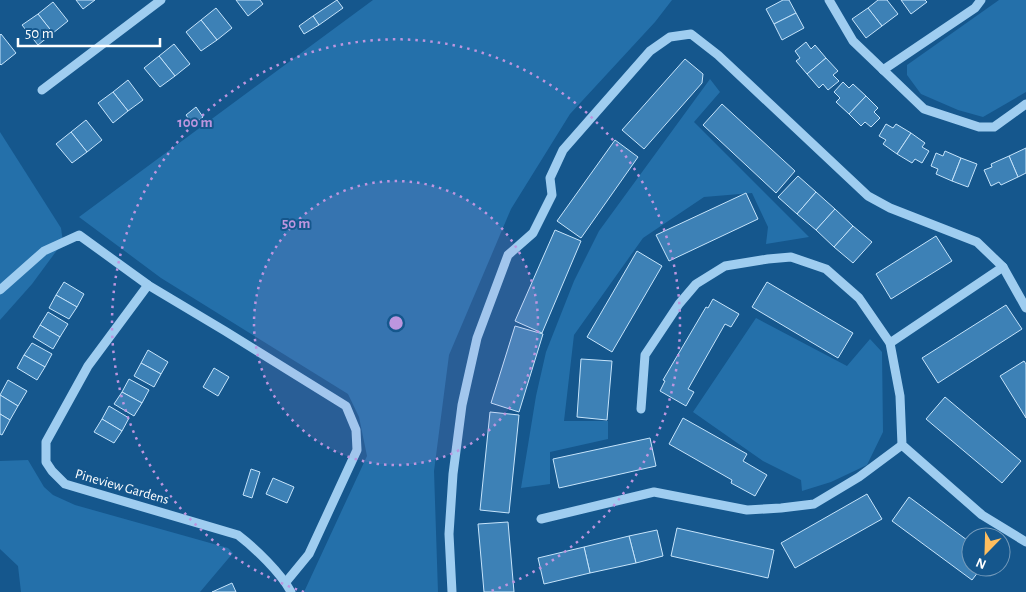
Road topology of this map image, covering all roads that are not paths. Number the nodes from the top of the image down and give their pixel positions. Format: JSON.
{"nodes":[{"id":1,"x":161,"y":0,"type":"edge"},
{"id":2,"x":828,"y":0,"type":"edge"},
{"id":3,"x":981,"y":0,"type":"edge"},
{"id":4,"x":883,"y":70,"type":"junction"},
{"id":5,"x":42,"y":90,"type":"dead end"},
{"id":6,"x":1026,"y":104,"type":"edge"},
{"id":7,"x":1003,"y":266,"type":"junction"},
{"id":8,"x":148,"y":285,"type":"junction"},
{"id":9,"x":0,"y":290,"type":"edge"},
{"id":10,"x":1026,"y":308,"type":"edge"},
{"id":11,"x":890,"y":343,"type":"junction"},
{"id":12,"x":642,"y":409,"type":"dead end"},
{"id":13,"x":902,"y":445,"type":"junction"},
{"id":14,"x":542,"y":519,"type":"dead end"},
{"id":15,"x":1026,"y":542,"type":"edge"},
{"id":16,"x":286,"y":582,"type":"junction"},
{"id":17,"x":290,"y":592,"type":"edge"},
{"id":18,"x":452,"y":592,"type":"edge"}],
"edges":[{"from":1,"to":5,"type":"street"},
{"from":2,"to":4,"type":"street"},
{"from":3,"to":4,"type":"street"},
{"from":4,"to":6,"type":"street"},
{"from":7,"to":10,"type":"street"},
{"from":7,"to":11,"type":"street"},
{"from":7,"to":18,"type":"street"},
{"from":8,"to":9,"type":"street"},
{"from":8,"to":16,"type":"street"},
{"from":8,"to":16,"type":"street","name":"Pineview Gardens"},
{"from":11,"to":12,"type":"street"},
{"from":11,"to":13,"type":"street"},
{"from":13,"to":14,"type":"street"},
{"from":13,"to":15,"type":"street"},
{"from":16,"to":17,"type":"street","name":"Pineview Gardens"}]}
